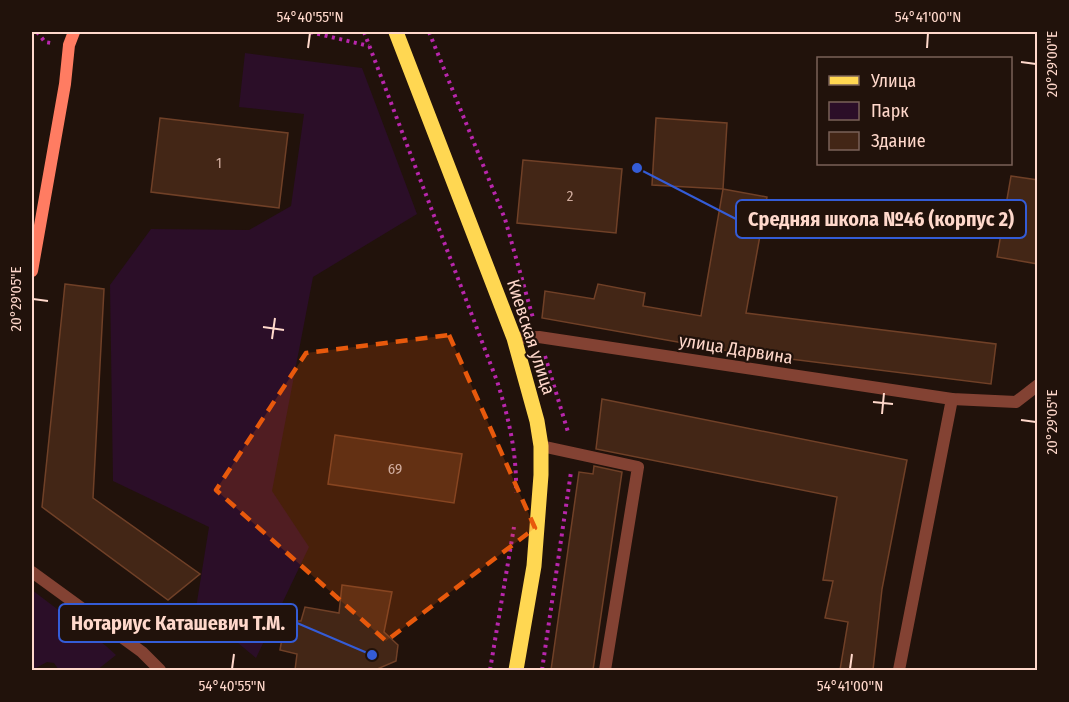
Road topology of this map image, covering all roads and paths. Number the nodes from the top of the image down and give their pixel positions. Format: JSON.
{"nodes":[{"id":1,"x":74,"y":32,"type":"edge"},
{"id":2,"x":310,"y":32,"type":"edge"},
{"id":3,"x":364,"y":32,"type":"edge"},
{"id":4,"x":396,"y":32,"type":"edge"},
{"id":5,"x":369,"y":46,"type":"junction"},
{"id":6,"x":32,"y":271,"type":"edge"},
{"id":7,"x":514,"y":338,"type":"junction"},
{"id":8,"x":1038,"y":385,"type":"edge"},
{"id":9,"x":952,"y":399,"type":"junction"},
{"id":10,"x":541,"y":446,"type":"junction"},
{"id":11,"x":516,"y":496,"type":"dead end"},
{"id":12,"x":514,"y":517,"type":"dead end"},
{"id":13,"x":32,"y":572,"type":"edge"},
{"id":14,"x":160,"y":670,"type":"edge"},
{"id":15,"x":490,"y":670,"type":"edge"},
{"id":16,"x":516,"y":670,"type":"edge"},
{"id":17,"x":605,"y":670,"type":"edge"},
{"id":18,"x":899,"y":670,"type":"edge"}],
"edges":[{"from":1,"to":6,"type":"main road"},
{"from":2,"to":5,"type":"path"},
{"from":3,"to":5,"type":"path"},
{"from":4,"to":7,"type":"main road","name":"Киевская улица"},
{"from":5,"to":11,"type":"path"},
{"from":7,"to":9,"type":"street","name":"улица Дарвина"},
{"from":7,"to":10,"type":"main road","name":"Киевская улица"},
{"from":8,"to":9,"type":"street","name":"улица Дарвина"},
{"from":9,"to":18,"type":"street"},
{"from":10,"to":16,"type":"main road","name":"Киевская улица"},
{"from":10,"to":17,"type":"street"},
{"from":12,"to":15,"type":"path"},
{"from":13,"to":14,"type":"street"}]}
